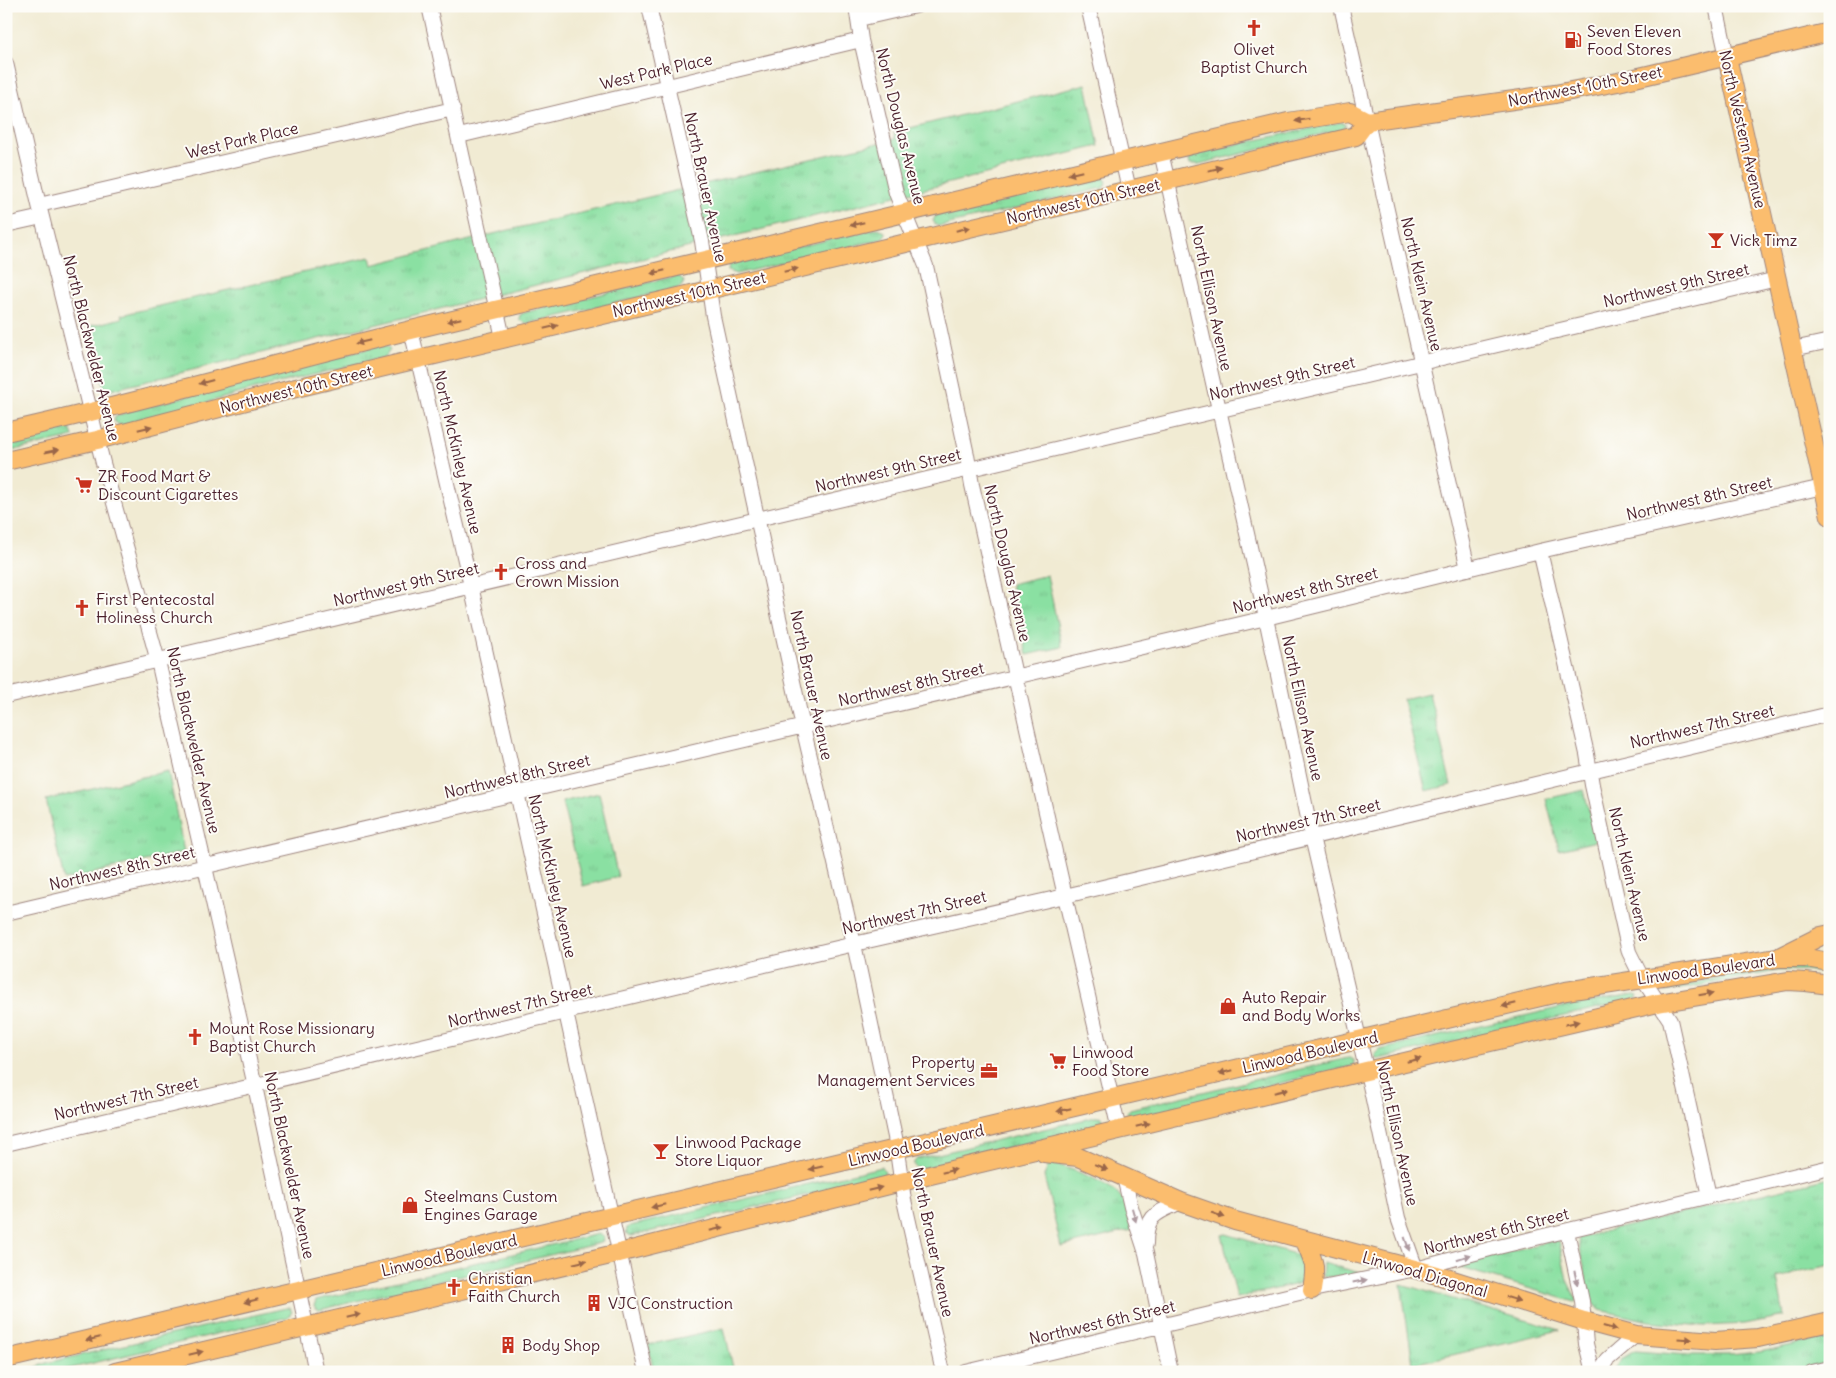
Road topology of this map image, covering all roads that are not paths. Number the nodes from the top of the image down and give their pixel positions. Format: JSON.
{"nodes":[{"id":1,"x":430,"y":6,"type":"edge"},
{"id":2,"x":649,"y":6,"type":"edge"},
{"id":3,"x":916,"y":6,"type":"edge"},
{"id":4,"x":1088,"y":6,"type":"edge"},
{"id":5,"x":1341,"y":6,"type":"edge"},
{"id":6,"x":1716,"y":6,"type":"edge"},
{"id":7,"x":857,"y":13,"type":"edge"},
{"id":8,"x":1830,"y":32,"type":"edge"},
{"id":9,"x":861,"y":40,"type":"junction"},
{"id":10,"x":1727,"y":57,"type":"junction"},
{"id":11,"x":6,"y":63,"type":"edge"},
{"id":12,"x":666,"y":86,"type":"junction"},
{"id":13,"x":453,"y":109,"type":"junction"},
{"id":14,"x":1367,"y":121,"type":"junction"},
{"id":15,"x":459,"y":136,"type":"junction"},
{"id":16,"x":1161,"y":152,"type":"junction"},
{"id":17,"x":1123,"y":161,"type":"junction"},
{"id":18,"x":1168,"y":181,"type":"junction"},
{"id":19,"x":1129,"y":190,"type":"junction"},
{"id":20,"x":40,"y":211,"type":"junction"},
{"id":21,"x":904,"y":213,"type":"junction"},
{"id":22,"x":6,"y":225,"type":"edge"},
{"id":23,"x":915,"y":241,"type":"junction"},
{"id":24,"x":705,"y":260,"type":"junction"},
{"id":25,"x":1777,"y":279,"type":"junction"},
{"id":26,"x":709,"y":290,"type":"junction"},
{"id":27,"x":496,"y":310,"type":"junction"},
{"id":28,"x":411,"y":330,"type":"junction"},
{"id":29,"x":504,"y":338,"type":"junction"},
{"id":30,"x":1830,"y":341,"type":"edge"},
{"id":31,"x":1793,"y":349,"type":"junction"},
{"id":32,"x":418,"y":359,"type":"junction"},
{"id":33,"x":1422,"y":363,"type":"junction"},
{"id":34,"x":1219,"y":411,"type":"junction"},
{"id":35,"x":91,"y":413,"type":"junction"},
{"id":36,"x":6,"y":432,"type":"edge"},
{"id":37,"x":98,"y":440,"type":"junction"},
{"id":38,"x":6,"y":461,"type":"edge"},
{"id":39,"x":970,"y":469,"type":"junction"},
{"id":40,"x":1823,"y":487,"type":"junction"},
{"id":41,"x":1830,"y":516,"type":"edge"},
{"id":42,"x":757,"y":518,"type":"junction"},
{"id":43,"x":1540,"y":552,"type":"junction"},
{"id":44,"x":1468,"y":569,"type":"junction"},
{"id":45,"x":471,"y":586,"type":"junction"},
{"id":46,"x":1266,"y":618,"type":"junction"},
{"id":47,"x":158,"y":661,"type":"junction"},
{"id":48,"x":1016,"y":677,"type":"junction"},
{"id":49,"x":6,"y":696,"type":"edge"},
{"id":50,"x":1830,"y":714,"type":"edge"},
{"id":51,"x":803,"y":727,"type":"junction"},
{"id":52,"x":1589,"y":771,"type":"junction"},
{"id":53,"x":516,"y":794,"type":"junction"},
{"id":54,"x":1312,"y":838,"type":"junction"},
{"id":55,"x":204,"y":866,"type":"junction"},
{"id":56,"x":1065,"y":896,"type":"junction"},
{"id":57,"x":6,"y":913,"type":"edge"},
{"id":58,"x":1830,"y":934,"type":"edge"},
{"id":59,"x":854,"y":944,"type":"junction"},
{"id":60,"x":1778,"y":958,"type":"junction"},
{"id":61,"x":1830,"y":962,"type":"edge"},
{"id":62,"x":1642,"y":978,"type":"junction"},
{"id":63,"x":1830,"y":986,"type":"edge"},
{"id":64,"x":1658,"y":1003,"type":"junction"},
{"id":65,"x":565,"y":1012,"type":"junction"},
{"id":66,"x":1359,"y":1041,"type":"junction"},
{"id":67,"x":1366,"y":1070,"type":"junction"},
{"id":68,"x":255,"y":1086,"type":"junction"},
{"id":69,"x":1111,"y":1099,"type":"junction"},
{"id":70,"x":1119,"y":1130,"type":"junction"},
{"id":71,"x":6,"y":1144,"type":"edge"},
{"id":72,"x":897,"y":1149,"type":"junction"},
{"id":73,"x":1030,"y":1152,"type":"junction"},
{"id":74,"x":1830,"y":1167,"type":"edge"},
{"id":75,"x":1124,"y":1177,"type":"junction"},
{"id":76,"x":901,"y":1182,"type":"junction"},
{"id":77,"x":1709,"y":1196,"type":"junction"},
{"id":78,"x":1181,"y":1202,"type":"junction"},
{"id":79,"x":611,"y":1217,"type":"junction"},
{"id":80,"x":1566,"y":1231,"type":"junction"},
{"id":81,"x":1305,"y":1241,"type":"junction"},
{"id":82,"x":1146,"y":1252,"type":"junction"},
{"id":83,"x":619,"y":1253,"type":"junction"},
{"id":84,"x":1416,"y":1270,"type":"junction"},
{"id":85,"x":299,"y":1290,"type":"junction"},
{"id":86,"x":1312,"y":1290,"type":"junction"},
{"id":87,"x":1584,"y":1321,"type":"junction"},
{"id":88,"x":1830,"y":1322,"type":"edge"},
{"id":89,"x":1161,"y":1326,"type":"junction"},
{"id":90,"x":306,"y":1327,"type":"junction"},
{"id":91,"x":1636,"y":1335,"type":"junction"},
{"id":92,"x":6,"y":1359,"type":"edge"},
{"id":93,"x":1830,"y":1368,"type":"edge"},
{"id":94,"x":115,"y":1372,"type":"edge"},
{"id":95,"x":316,"y":1372,"type":"edge"},
{"id":96,"x":646,"y":1372,"type":"edge"},
{"id":97,"x":943,"y":1372,"type":"edge"},
{"id":98,"x":966,"y":1372,"type":"edge"},
{"id":99,"x":1171,"y":1372,"type":"edge"},
{"id":100,"x":1593,"y":1372,"type":"edge"},
{"id":101,"x":1600,"y":1372,"type":"edge"},
{"id":102,"x":1812,"y":1372,"type":"edge"}],
"edges":[{"from":1,"to":13,"type":"street"},
{"from":2,"to":12,"type":"street","name":"North Brauer Avenue"},
{"from":3,"to":7,"type":"street"},
{"from":4,"to":17,"type":"street"},
{"from":5,"to":14,"type":"street","name":"North Klein Avenue"},
{"from":6,"to":10,"type":"street","name":"North Western Avenue"},
{"from":7,"to":9,"type":"street","name":"North Douglas Avenue"},
{"from":8,"to":10,"type":"main road","name":"Northwest 10th Street"},
{"from":9,"to":12,"type":"street","name":"West Park Place"},
{"from":9,"to":21,"type":"street","name":"North Douglas Avenue"},
{"from":10,"to":14,"type":"main road","name":"Northwest 10th Street"},
{"from":10,"to":25,"type":"main road","name":"North Western Avenue"},
{"from":11,"to":20,"type":"street","name":"North Blackwelder Avenue"},
{"from":12,"to":15,"type":"street","name":"West Park Place"},
{"from":12,"to":24,"type":"street","name":"North Brauer Avenue"},
{"from":13,"to":15,"type":"street"},
{"from":13,"to":20,"type":"street","name":"West Park Place"},
{"from":14,"to":16,"type":"main road","name":"Northwest 10th Street","one_way":true},
{"from":18,"to":14,"type":"main road","name":"Northwest 10th Street","one_way":true},
{"from":14,"to":33,"type":"street","name":"North Klein Avenue"},
{"from":15,"to":27,"type":"street"},
{"from":16,"to":17,"type":"main road","name":"Northwest 10th Street"},
{"from":16,"to":18,"type":"street","name":"North Ellison Avenue"},
{"from":17,"to":19,"type":"street"},
{"from":17,"to":21,"type":"main road","name":"Northwest 10th Street","one_way":true},
{"from":18,"to":19,"type":"main road","name":"Northwest 10th Street"},
{"from":18,"to":34,"type":"street","name":"North Ellison Avenue"},
{"from":23,"to":19,"type":"main road","name":"Northwest 10th Street","one_way":true},
{"from":20,"to":22,"type":"street","name":"West Park Place"},
{"from":20,"to":35,"type":"street","name":"North Blackwelder Avenue"},
{"from":21,"to":23,"type":"street","name":"North Douglas Avenue"},
{"from":21,"to":24,"type":"main road","name":"Northwest 10th Street","one_way":true},
{"from":26,"to":23,"type":"main road","name":"Northwest 10th Street","one_way":true},
{"from":23,"to":39,"type":"street","name":"North Douglas Avenue"},
{"from":24,"to":26,"type":"street","name":"North Brauer Avenue"},
{"from":24,"to":27,"type":"main road","name":"Northwest 10th Street","one_way":true},
{"from":25,"to":31,"type":"main road","name":"North Western Avenue"},
{"from":25,"to":33,"type":"street","name":"Northwest 9th Street"},
{"from":29,"to":26,"type":"main road","name":"Northwest 10th Street","one_way":true},
{"from":26,"to":42,"type":"street","name":"North Brauer Avenue"},
{"from":27,"to":28,"type":"main road","name":"Northwest 10th Street","one_way":true},
{"from":27,"to":29,"type":"street"},
{"from":28,"to":32,"type":"street","name":"North McKinley Avenue"},
{"from":28,"to":35,"type":"main road","name":"Northwest 10th Street","one_way":true},
{"from":29,"to":32,"type":"main road","name":"Northwest 10th Street"},
{"from":30,"to":31,"type":"street"},
{"from":31,"to":40,"type":"main road","name":"North Western Avenue"},
{"from":37,"to":32,"type":"main road","name":"Northwest 10th Street","one_way":true},
{"from":32,"to":45,"type":"street","name":"North McKinley Avenue"},
{"from":33,"to":34,"type":"street","name":"Northwest 9th Street"},
{"from":33,"to":44,"type":"street","name":"North Klein Avenue"},
{"from":34,"to":39,"type":"street","name":"Northwest 9th Street"},
{"from":34,"to":46,"type":"street","name":"North Ellison Avenue"},
{"from":35,"to":36,"type":"main road","name":"Northwest 10th Street"},
{"from":35,"to":37,"type":"street","name":"North Blackwelder Avenue"},
{"from":38,"to":37,"type":"main road","name":"Northwest 10th Street","one_way":true},
{"from":37,"to":47,"type":"street","name":"North Blackwelder Avenue"},
{"from":39,"to":42,"type":"street","name":"Northwest 9th Street"},
{"from":39,"to":48,"type":"street","name":"North Douglas Avenue"},
{"from":40,"to":41,"type":"main road","name":"North Western Avenue"},
{"from":40,"to":43,"type":"street","name":"Northwest 8th Street"},
{"from":42,"to":45,"type":"street","name":"Northwest 9th Street"},
{"from":42,"to":51,"type":"street","name":"North Brauer Avenue"},
{"from":43,"to":44,"type":"street","name":"Northwest 8th Street"},
{"from":43,"to":52,"type":"street","name":"North Klein Avenue"},
{"from":44,"to":46,"type":"street","name":"Northwest 8th Street"},
{"from":45,"to":47,"type":"street","name":"Northwest 9th Street"},
{"from":45,"to":53,"type":"street","name":"North McKinley Avenue"},
{"from":46,"to":48,"type":"street","name":"Northwest 8th Street"},
{"from":46,"to":54,"type":"street","name":"North Ellison Avenue"},
{"from":47,"to":49,"type":"street","name":"Northwest 9th Street"},
{"from":47,"to":55,"type":"street","name":"North Blackwelder Avenue"},
{"from":48,"to":51,"type":"street","name":"Northwest 8th Street"},
{"from":48,"to":56,"type":"street","name":"North Douglas Avenue"},
{"from":50,"to":52,"type":"street","name":"Northwest 7th Street"},
{"from":51,"to":53,"type":"street","name":"Northwest 8th Street"},
{"from":51,"to":59,"type":"street","name":"North Brauer Avenue"},
{"from":52,"to":54,"type":"street","name":"Northwest 7th Street"},
{"from":52,"to":62,"type":"street","name":"North Klein Avenue"},
{"from":53,"to":55,"type":"street","name":"Northwest 8th Street"},
{"from":53,"to":65,"type":"street","name":"North McKinley Avenue"},
{"from":54,"to":56,"type":"street","name":"Northwest 7th Street"},
{"from":54,"to":66,"type":"street","name":"North Ellison Avenue"},
{"from":55,"to":57,"type":"street","name":"Northwest 8th Street"},
{"from":55,"to":68,"type":"street","name":"North Blackwelder Avenue"},
{"from":56,"to":59,"type":"street","name":"Northwest 7th Street"},
{"from":56,"to":69,"type":"street","name":"North Douglas Avenue"},
{"from":58,"to":60,"type":"main road"},
{"from":59,"to":65,"type":"street","name":"Northwest 7th Street"},
{"from":59,"to":72,"type":"street","name":"North Brauer Avenue"},
{"from":60,"to":61,"type":"main road","name":"Linwood Boulevard"},
{"from":60,"to":62,"type":"main road","name":"Linwood Boulevard"},
{"from":62,"to":64,"type":"street","name":"North Klein Avenue"},
{"from":62,"to":66,"type":"main road","name":"Linwood Boulevard","one_way":true},
{"from":64,"to":63,"type":"main road","name":"Linwood Boulevard","one_way":true},
{"from":67,"to":64,"type":"main road","name":"Linwood Boulevard","one_way":true},
{"from":64,"to":77,"type":"street","name":"North Klein Avenue"},
{"from":65,"to":68,"type":"street","name":"Northwest 7th Street"},
{"from":65,"to":79,"type":"street","name":"North McKinley Avenue"},
{"from":66,"to":67,"type":"street","name":"North Ellison Avenue"},
{"from":66,"to":69,"type":"main road","name":"Linwood Boulevard","one_way":true},
{"from":70,"to":67,"type":"main road","name":"Linwood Boulevard","one_way":true},
{"from":67,"to":84,"type":"street","name":"North Ellison Avenue","one_way":true},
{"from":68,"to":71,"type":"street","name":"Northwest 7th Street"},
{"from":68,"to":85,"type":"street","name":"North Blackwelder Avenue"},
{"from":69,"to":70,"type":"street","name":"North Douglas Avenue"},
{"from":69,"to":72,"type":"main road","name":"Linwood Boulevard","one_way":true},
{"from":70,"to":73,"type":"main road","name":"Linwood Boulevard"},
{"from":72,"to":76,"type":"street","name":"North Brauer Avenue"},
{"from":72,"to":79,"type":"main road","name":"Linwood Boulevard","one_way":true},
{"from":73,"to":75,"type":"main road","name":"Linwood Diagonal","one_way":true},
{"from":76,"to":73,"type":"main road","name":"Linwood Boulevard","one_way":true},
{"from":74,"to":77,"type":"street","name":"Northwest 6th Street"},
{"from":75,"to":78,"type":"main road","name":"Linwood Diagonal"},
{"from":75,"to":82,"type":"street","one_way":true},
{"from":83,"to":76,"type":"main road","name":"Linwood Boulevard","one_way":true},
{"from":76,"to":97,"type":"street","name":"North Brauer Avenue"},
{"from":77,"to":80,"type":"street","name":"Northwest 6th Street"},
{"from":78,"to":81,"type":"main road","name":"Linwood Diagonal","one_way":true},
{"from":78,"to":82,"type":"street"},
{"from":79,"to":83,"type":"street","name":"North McKinley Avenue"},
{"from":79,"to":85,"type":"main road","name":"Linwood Boulevard"},
{"from":84,"to":80,"type":"street","name":"Northwest 6th Street","one_way":true},
{"from":80,"to":87,"type":"street","one_way":true},
{"from":81,"to":84,"type":"main road","name":"Linwood Diagonal"},
{"from":81,"to":86,"type":"main road"},
{"from":82,"to":89,"type":"street"},
{"from":90,"to":83,"type":"main road","name":"Linwood Boulevard","one_way":true},
{"from":83,"to":96,"type":"street","name":"North McKinley Avenue"},
{"from":86,"to":84,"type":"street","name":"Northwest 6th Street","one_way":true},
{"from":84,"to":87,"type":"main road","name":"Linwood Diagonal","one_way":true},
{"from":85,"to":90,"type":"street","name":"North Blackwelder Avenue"},
{"from":85,"to":92,"type":"main road","name":"Linwood Boulevard","one_way":true},
{"from":86,"to":89,"type":"street","name":"Northwest 6th Street"},
{"from":87,"to":91,"type":"main road","name":"Linwood Diagonal","one_way":true},
{"from":87,"to":100,"type":"street"},
{"from":91,"to":88,"type":"main road","name":"Linwood Diagonal","one_way":true},
{"from":89,"to":98,"type":"street","name":"Northwest 6th Street"},
{"from":89,"to":99,"type":"street"},
{"from":94,"to":90,"type":"main road","name":"Linwood Boulevard","one_way":true},
{"from":90,"to":95,"type":"street","name":"North Blackwelder Avenue"},
{"from":91,"to":101,"type":"street"},
{"from":93,"to":102,"type":"street"}]}
